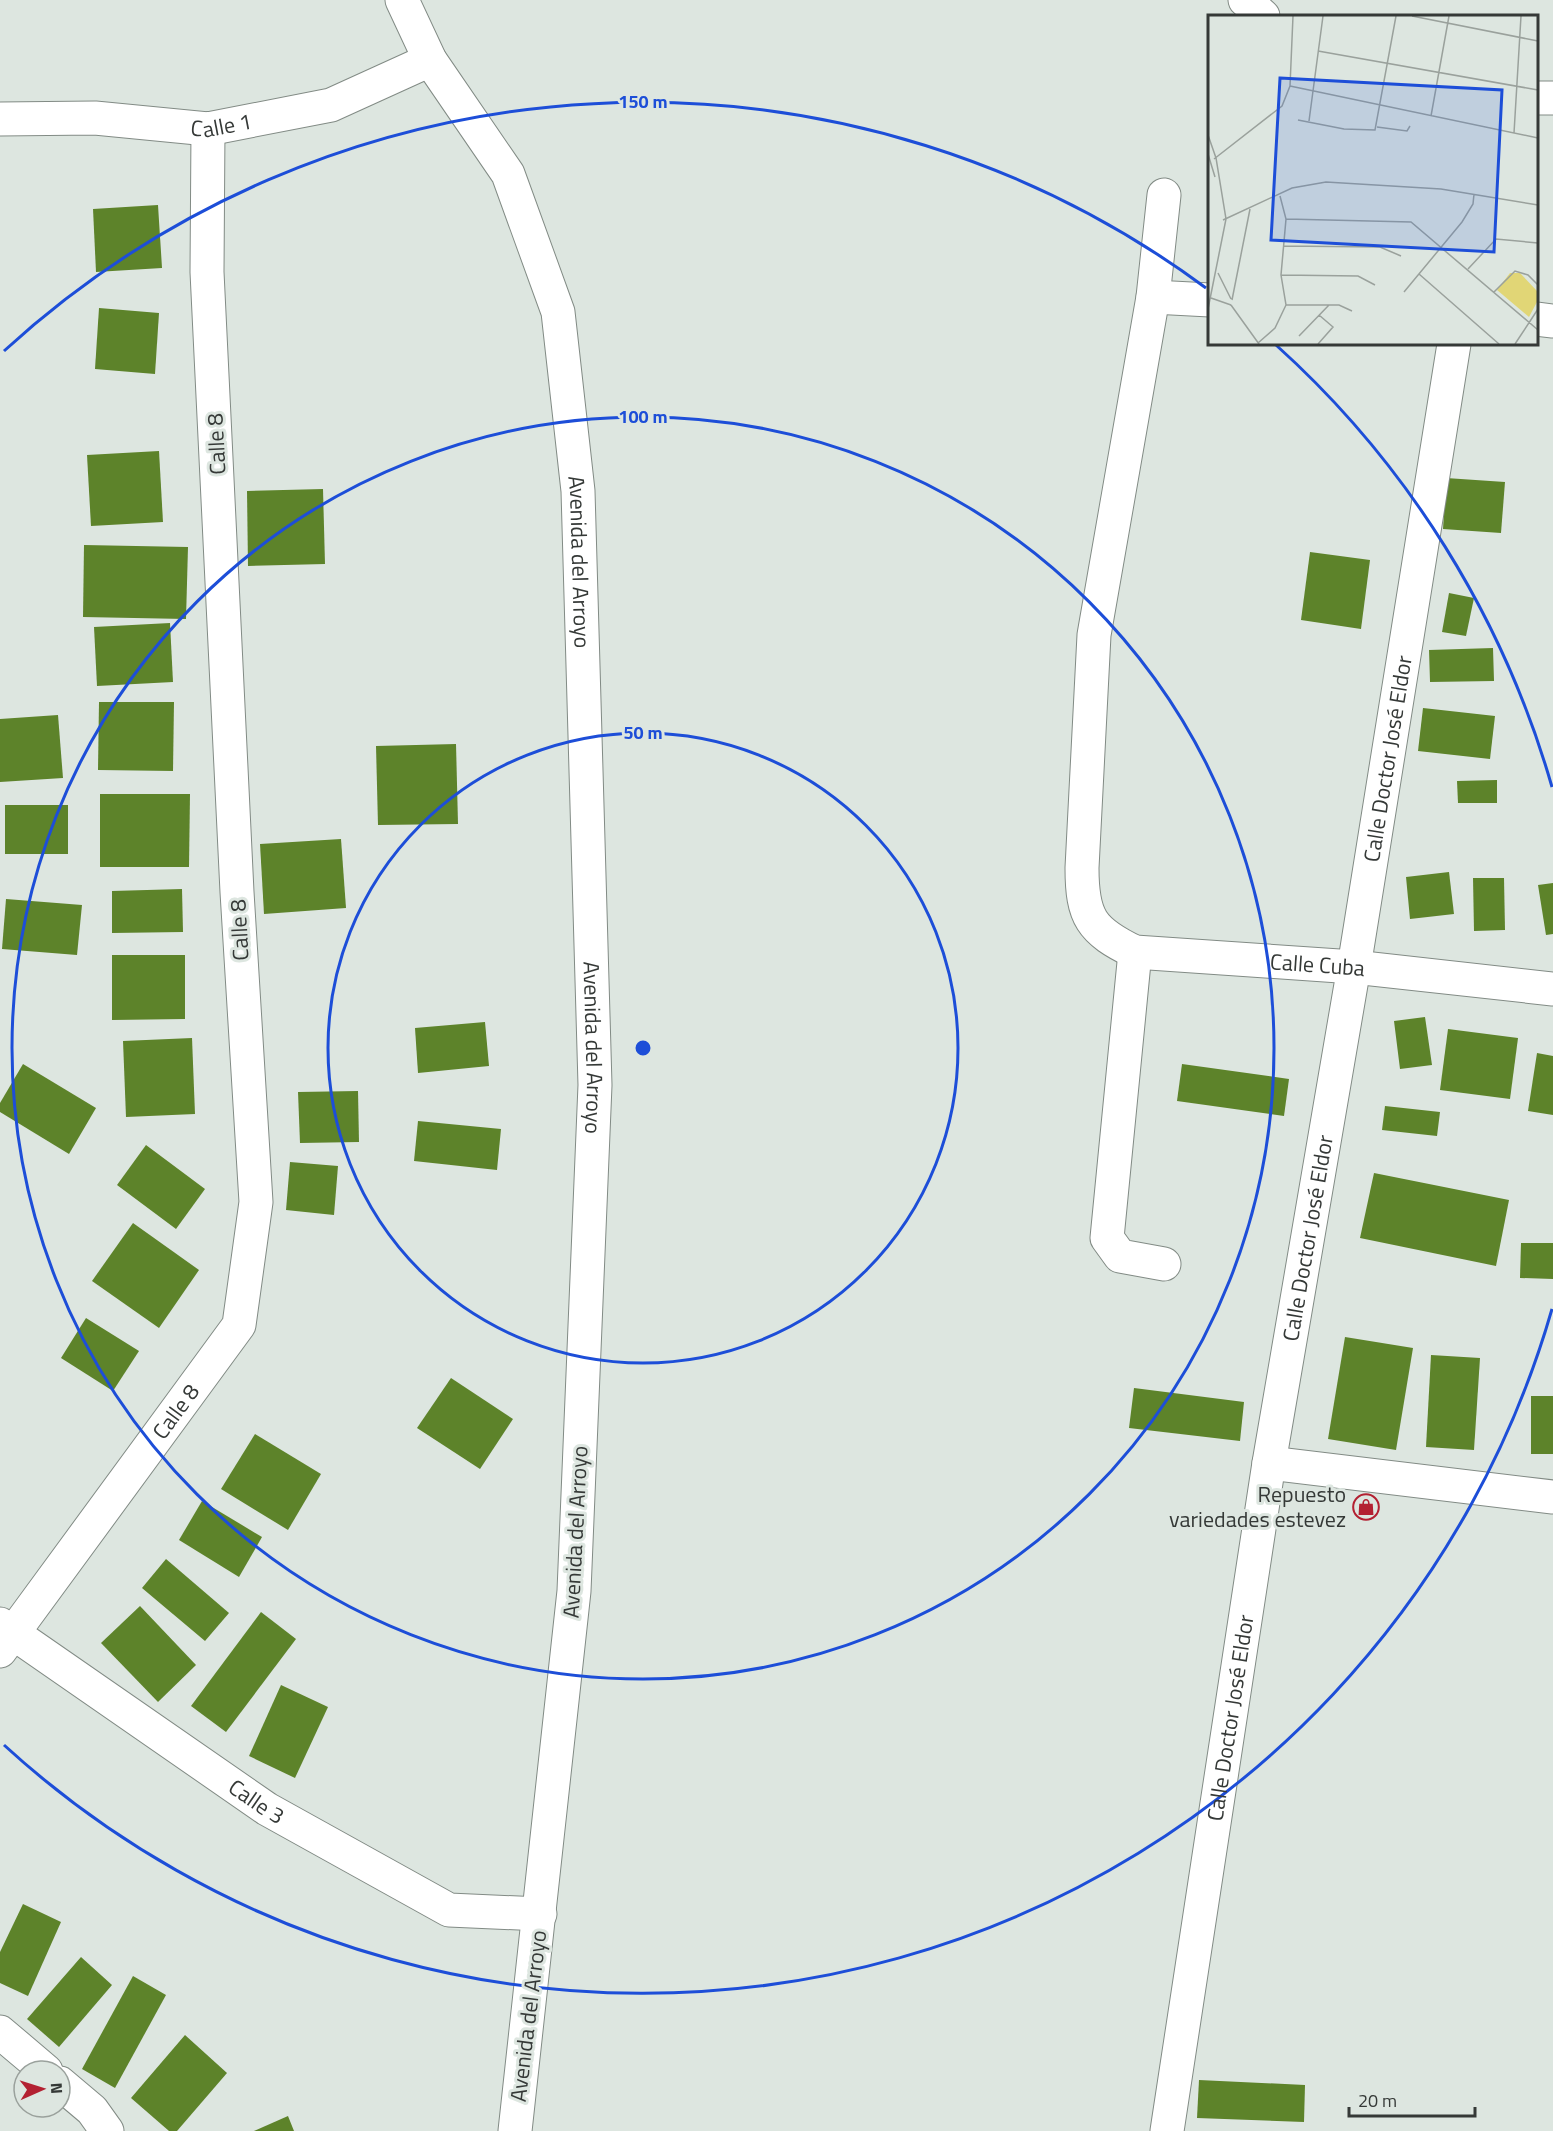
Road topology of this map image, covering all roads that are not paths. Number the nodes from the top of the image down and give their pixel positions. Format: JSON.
{"nodes":[{"id":1,"x":402,"y":0,"type":"edge"},
{"id":2,"x":1245,"y":0,"type":"edge"},
{"id":3,"x":1262,"y":15,"type":"edge"},
{"id":4,"x":430,"y":60,"type":"junction"},
{"id":5,"x":0,"y":119,"type":"edge"},
{"id":6,"x":208,"y":129,"type":"junction"},
{"id":7,"x":1164,"y":195,"type":"dead end"},
{"id":8,"x":1154,"y":297,"type":"junction"},
{"id":9,"x":1208,"y":300,"type":"edge"},
{"id":10,"x":1538,"y":319,"type":"edge"},
{"id":11,"x":1553,"y":321,"type":"edge"},
{"id":12,"x":1454,"y":345,"type":"edge"},
{"id":13,"x":1135,"y":952,"type":"junction"},
{"id":14,"x":1354,"y":967,"type":"junction"},
{"id":15,"x":1553,"y":989,"type":"edge"},
{"id":16,"x":1164,"y":1264,"type":"dead end"},
{"id":17,"x":1269,"y":1463,"type":"junction"},
{"id":18,"x":1553,"y":1497,"type":"edge"},
{"id":19,"x":4,"y":1637,"type":"edge"},
{"id":20,"x":540,"y":1914,"type":"junction"},
{"id":21,"x":0,"y":2031,"type":"edge"},
{"id":22,"x":32,"y":2059,"type":"edge"},
{"id":23,"x":72,"y":2093,"type":"edge"},
{"id":24,"x":107,"y":2131,"type":"edge"},
{"id":25,"x":515,"y":2131,"type":"edge"},
{"id":26,"x":1167,"y":2131,"type":"edge"}],
"edges":[{"from":1,"to":4,"type":"street","name":"Avenida del Arroyo"},
{"from":2,"to":3,"type":"street"},
{"from":4,"to":6,"type":"street","name":"Calle 1"},
{"from":4,"to":20,"type":"street","name":"Avenida del Arroyo"},
{"from":5,"to":6,"type":"street","name":"Calle 1"},
{"from":6,"to":19,"type":"street","name":"Calle 8"},
{"from":7,"to":8,"type":"street"},
{"from":8,"to":9,"type":"street"},
{"from":8,"to":13,"type":"street","name":"Calle Cuba"},
{"from":10,"to":11,"type":"street"},
{"from":12,"to":14,"type":"street","name":"Calle Doctor José Eldor"},
{"from":13,"to":14,"type":"street","name":"Calle Cuba"},
{"from":13,"to":16,"type":"street"},
{"from":14,"to":15,"type":"street","name":"Calle Cuba"},
{"from":14,"to":17,"type":"street","name":"Calle Doctor José Eldor"},
{"from":17,"to":18,"type":"street"},
{"from":17,"to":26,"type":"street","name":"Calle Doctor José Eldor"},
{"from":19,"to":20,"type":"street","name":"Calle 3"},
{"from":20,"to":25,"type":"street","name":"Avenida del Arroyo"},
{"from":21,"to":22,"type":"street"},
{"from":23,"to":24,"type":"street"}]}
